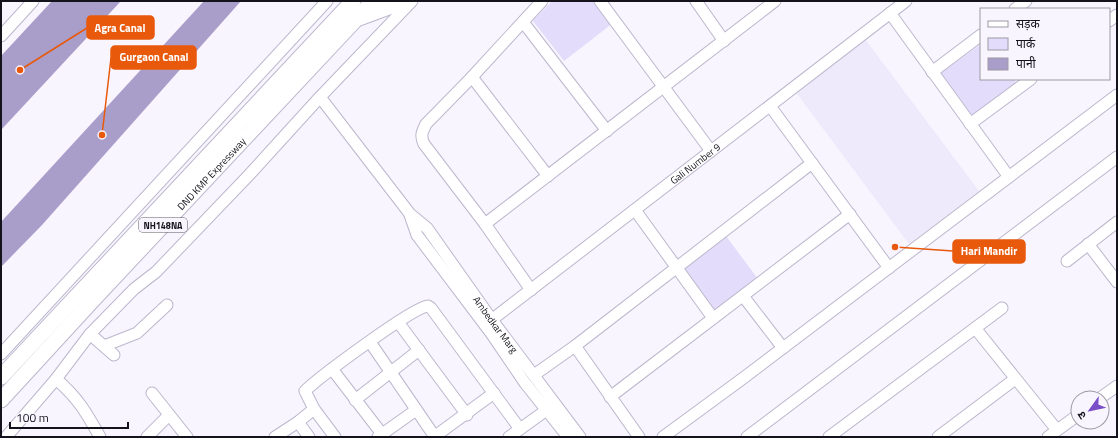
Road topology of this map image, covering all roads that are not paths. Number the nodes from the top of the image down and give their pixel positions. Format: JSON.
{"nodes":[{"id":1,"x":33,"y":1,"type":"edge"},
{"id":2,"x":327,"y":1,"type":"edge"},
{"id":3,"x":353,"y":1,"type":"edge"},
{"id":4,"x":373,"y":1,"type":"edge"},
{"id":5,"x":405,"y":1,"type":"edge"},
{"id":6,"x":412,"y":1,"type":"edge"},
{"id":7,"x":542,"y":1,"type":"edge"},
{"id":8,"x":600,"y":1,"type":"edge"},
{"id":9,"x":696,"y":1,"type":"edge"},
{"id":10,"x":775,"y":1,"type":"edge"},
{"id":11,"x":906,"y":1,"type":"edge"},
{"id":12,"x":1026,"y":1,"type":"edge"},
{"id":13,"x":1016,"y":8,"type":"edge"},
{"id":14,"x":890,"y":13,"type":"junction"},
{"id":15,"x":357,"y":19,"type":"junction"},
{"id":16,"x":524,"y":22,"type":"junction"},
{"id":17,"x":1,"y":36,"type":"edge"},
{"id":18,"x":980,"y":36,"type":"edge"},
{"id":19,"x":724,"y":41,"type":"junction"},
{"id":20,"x":932,"y":72,"type":"junction"},
{"id":21,"x":472,"y":77,"type":"junction"},
{"id":22,"x":1029,"y":80,"type":"edge"},
{"id":23,"x":664,"y":87,"type":"junction"},
{"id":24,"x":1117,"y":96,"type":"edge"},
{"id":25,"x":320,"y":97,"type":"junction"},
{"id":26,"x":770,"y":106,"type":"junction"},
{"id":27,"x":970,"y":124,"type":"junction"},
{"id":28,"x":607,"y":131,"type":"junction"},
{"id":29,"x":711,"y":151,"type":"junction"},
{"id":30,"x":1117,"y":157,"type":"edge"},
{"id":31,"x":812,"y":163,"type":"junction"},
{"id":32,"x":548,"y":176,"type":"junction"},
{"id":33,"x":1009,"y":177,"type":"junction"},
{"id":34,"x":635,"y":210,"type":"junction"},
{"id":35,"x":850,"y":214,"type":"junction"},
{"id":36,"x":1117,"y":222,"type":"edge"},
{"id":37,"x":485,"y":224,"type":"junction"},
{"id":38,"x":1088,"y":244,"type":"junction"},
{"id":39,"x":1067,"y":261,"type":"dead end"},
{"id":40,"x":677,"y":268,"type":"junction"},
{"id":41,"x":889,"y":268,"type":"junction"},
{"id":42,"x":1117,"y":282,"type":"edge"},
{"id":43,"x":531,"y":290,"type":"junction"},
{"id":44,"x":743,"y":296,"type":"junction"},
{"id":45,"x":167,"y":304,"type":"dead end"},
{"id":46,"x":1002,"y":308,"type":"dead end"},
{"id":47,"x":714,"y":318,"type":"junction"},
{"id":48,"x":398,"y":322,"type":"junction"},
{"id":49,"x":488,"y":322,"type":"junction"},
{"id":50,"x":975,"y":328,"type":"junction"},
{"id":51,"x":90,"y":334,"type":"junction"},
{"id":52,"x":370,"y":342,"type":"junction"},
{"id":53,"x":104,"y":346,"type":"junction"},
{"id":54,"x":575,"y":346,"type":"junction"},
{"id":55,"x":783,"y":348,"type":"junction"},
{"id":56,"x":420,"y":350,"type":"junction"},
{"id":57,"x":1,"y":354,"type":"edge"},
{"id":58,"x":114,"y":355,"type":"dead end"},
{"id":59,"x":332,"y":369,"type":"junction"},
{"id":60,"x":391,"y":372,"type":"junction"},
{"id":61,"x":534,"y":376,"type":"junction"},
{"id":62,"x":1,"y":377,"type":"edge"},
{"id":63,"x":56,"y":379,"type":"junction"},
{"id":64,"x":1015,"y":380,"type":"junction"},
{"id":65,"x":152,"y":393,"type":"dead end"},
{"id":66,"x":494,"y":393,"type":"junction"},
{"id":67,"x":610,"y":397,"type":"junction"},
{"id":68,"x":1,"y":400,"type":"edge"},
{"id":69,"x":355,"y":400,"type":"junction"},
{"id":70,"x":551,"y":407,"type":"junction"},
{"id":71,"x":314,"y":409,"type":"junction"},
{"id":72,"x":416,"y":410,"type":"junction"},
{"id":73,"x":169,"y":414,"type":"junction"},
{"id":74,"x":467,"y":415,"type":"junction"},
{"id":75,"x":1070,"y":421,"type":"edge"},
{"id":76,"x":298,"y":422,"type":"junction"},
{"id":77,"x":520,"y":428,"type":"junction"},
{"id":78,"x":1052,"y":434,"type":"edge"},
{"id":79,"x":186,"y":436,"type":"edge"},
{"id":80,"x":331,"y":436,"type":"edge"},
{"id":81,"x":380,"y":436,"type":"edge"},
{"id":82,"x":6,"y":437,"type":"edge"},
{"id":83,"x":100,"y":437,"type":"edge"},
{"id":84,"x":148,"y":437,"type":"edge"},
{"id":85,"x":275,"y":437,"type":"edge"},
{"id":86,"x":309,"y":437,"type":"edge"},
{"id":87,"x":435,"y":437,"type":"edge"},
{"id":88,"x":509,"y":437,"type":"edge"},
{"id":89,"x":568,"y":437,"type":"edge"},
{"id":90,"x":580,"y":437,"type":"edge"},
{"id":91,"x":639,"y":437,"type":"edge"},
{"id":92,"x":663,"y":437,"type":"edge"},
{"id":93,"x":747,"y":437,"type":"edge"},
{"id":94,"x":829,"y":437,"type":"edge"},
{"id":95,"x":938,"y":437,"type":"edge"}],
"edges":[{"from":1,"to":17,"type":"street"},
{"from":2,"to":57,"type":"street"},
{"from":3,"to":62,"type":"highway","name":"DND KMP Expressway","number":"NH148NA"},
{"from":4,"to":15,"type":"highway","name":"DND KMP Expressway","number":"NH148NA"},
{"from":5,"to":15,"type":"highway"},
{"from":6,"to":25,"type":"street"},
{"from":7,"to":16,"type":"street"},
{"from":8,"to":23,"type":"street"},
{"from":9,"to":19,"type":"street"},
{"from":10,"to":19,"type":"street"},
{"from":11,"to":14,"type":"street","name":"Gali Number 9"},
{"from":12,"to":13,"type":"street"},
{"from":14,"to":20,"type":"street"},
{"from":14,"to":26,"type":"street","name":"Gali Number 9"},
{"from":15,"to":68,"type":"highway","name":"DND KMP Expressway","number":"NH148NA"},
{"from":16,"to":21,"type":"street"},
{"from":16,"to":28,"type":"street"},
{"from":18,"to":20,"type":"street"},
{"from":19,"to":23,"type":"street"},
{"from":20,"to":27,"type":"street"},
{"from":21,"to":32,"type":"street"},
{"from":21,"to":37,"type":"street"},
{"from":22,"to":27,"type":"street"},
{"from":23,"to":28,"type":"street"},
{"from":23,"to":29,"type":"street"},
{"from":24,"to":33,"type":"street"},
{"from":25,"to":49,"type":"street","name":"Ambedkar Marg"},
{"from":25,"to":51,"type":"street"},
{"from":26,"to":29,"type":"street","name":"Gali Number 9"},
{"from":26,"to":31,"type":"street"},
{"from":27,"to":33,"type":"street"},
{"from":28,"to":32,"type":"street"},
{"from":29,"to":34,"type":"street","name":"Gali Number 9"},
{"from":30,"to":93,"type":"street"},
{"from":31,"to":35,"type":"street"},
{"from":31,"to":40,"type":"street"},
{"from":32,"to":37,"type":"street"},
{"from":33,"to":41,"type":"street"},
{"from":34,"to":40,"type":"street"},
{"from":34,"to":43,"type":"street","name":"Gali Number 9"},
{"from":35,"to":41,"type":"street"},
{"from":35,"to":44,"type":"street"},
{"from":36,"to":38,"type":"street"},
{"from":37,"to":43,"type":"street"},
{"from":38,"to":39,"type":"street"},
{"from":38,"to":42,"type":"street"},
{"from":40,"to":47,"type":"street"},
{"from":40,"to":54,"type":"street"},
{"from":41,"to":55,"type":"street"},
{"from":43,"to":49,"type":"street","name":"Gali Number 9"},
{"from":44,"to":47,"type":"street"},
{"from":44,"to":55,"type":"street"},
{"from":45,"to":53,"type":"street"},
{"from":46,"to":50,"type":"street"},
{"from":47,"to":67,"type":"street"},
{"from":48,"to":52,"type":"street"},
{"from":48,"to":56,"type":"street"},
{"from":48,"to":66,"type":"street"},
{"from":49,"to":61,"type":"street","name":"Ambedkar Marg"},
{"from":49,"to":70,"type":"street","name":"Ambedkar Marg"},
{"from":50,"to":64,"type":"street"},
{"from":50,"to":94,"type":"street"},
{"from":51,"to":53,"type":"street"},
{"from":51,"to":63,"type":"street"},
{"from":52,"to":59,"type":"street"},
{"from":52,"to":60,"type":"street"},
{"from":53,"to":58,"type":"street"},
{"from":54,"to":61,"type":"street"},
{"from":54,"to":67,"type":"street"},
{"from":55,"to":92,"type":"street"},
{"from":56,"to":60,"type":"street"},
{"from":56,"to":74,"type":"street"},
{"from":59,"to":69,"type":"street"},
{"from":59,"to":71,"type":"street"},
{"from":60,"to":69,"type":"street"},
{"from":60,"to":72,"type":"street"},
{"from":61,"to":70,"type":"street","name":"Ambedkar Marg"},
{"from":63,"to":82,"type":"street"},
{"from":63,"to":83,"type":"street"},
{"from":64,"to":78,"type":"street"},
{"from":64,"to":95,"type":"street"},
{"from":65,"to":73,"type":"street"},
{"from":66,"to":74,"type":"street"},
{"from":66,"to":77,"type":"street"},
{"from":67,"to":91,"type":"street"},
{"from":69,"to":81,"type":"street"},
{"from":70,"to":77,"type":"street"},
{"from":70,"to":89,"type":"street","name":"Ambedkar Marg"},
{"from":70,"to":90,"type":"street","name":"Ambedkar Marg"},
{"from":71,"to":76,"type":"street"},
{"from":71,"to":80,"type":"street"},
{"from":72,"to":81,"type":"street"},
{"from":72,"to":87,"type":"street"},
{"from":73,"to":79,"type":"street"},
{"from":73,"to":84,"type":"street"},
{"from":74,"to":87,"type":"street"},
{"from":75,"to":78,"type":"street"},
{"from":76,"to":85,"type":"street"},
{"from":76,"to":86,"type":"street"},
{"from":77,"to":88,"type":"street"}]}
